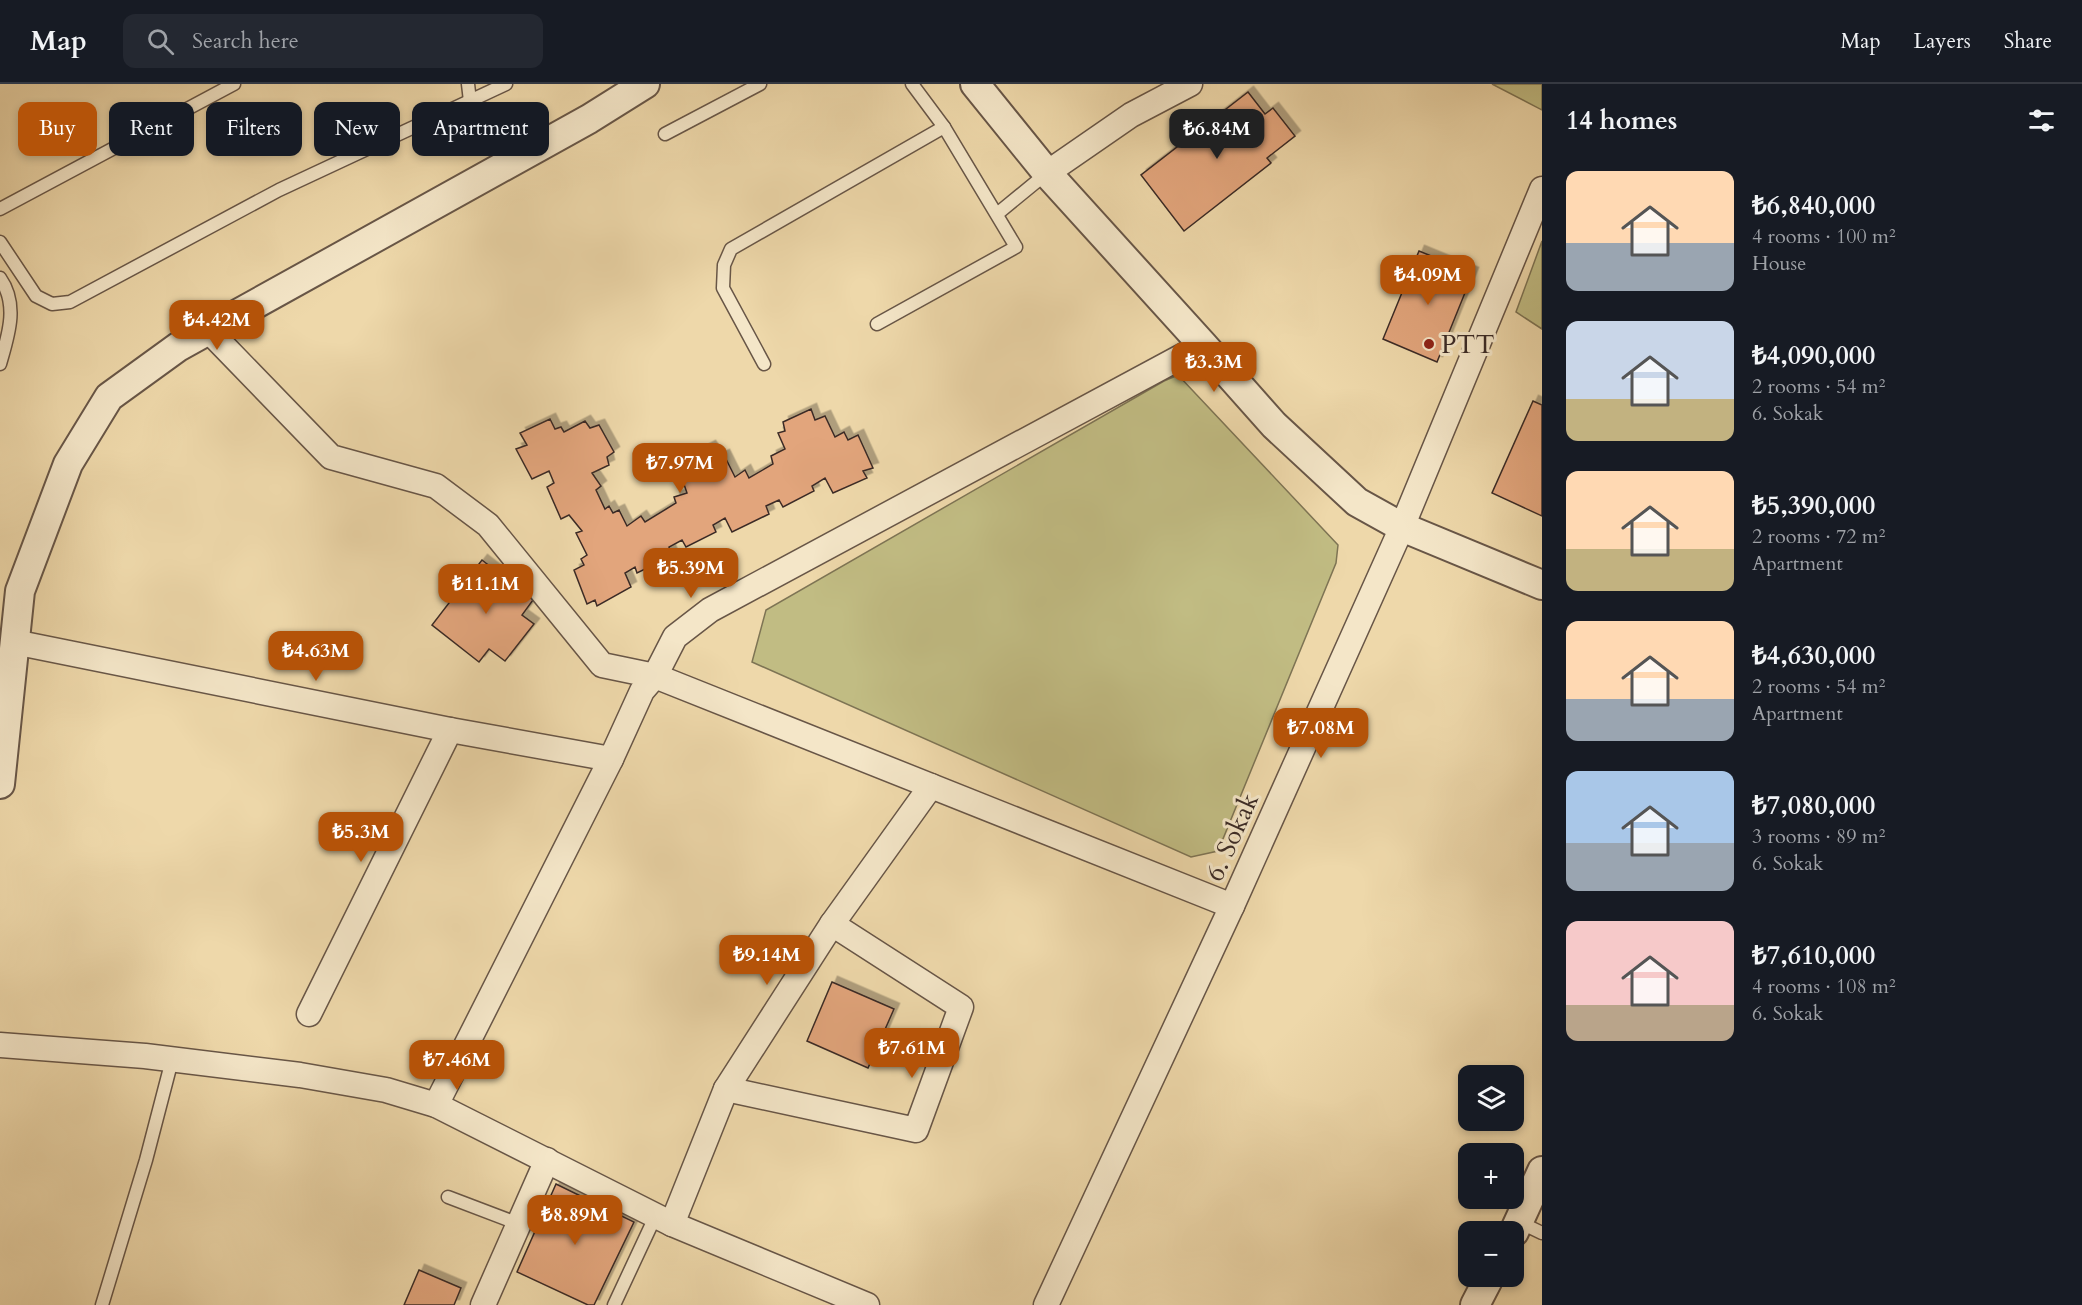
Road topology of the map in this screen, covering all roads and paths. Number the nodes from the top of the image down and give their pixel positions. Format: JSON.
{"nodes":[{"id":1,"x":234,"y":84,"type":"edge"},
{"id":2,"x":468,"y":84,"type":"edge"},
{"id":3,"x":506,"y":84,"type":"edge"},
{"id":4,"x":645,"y":84,"type":"edge"},
{"id":5,"x":760,"y":84,"type":"edge"},
{"id":6,"x":912,"y":84,"type":"edge"},
{"id":7,"x":975,"y":84,"type":"edge"},
{"id":8,"x":1190,"y":84,"type":"edge"},
{"id":9,"x":470,"y":100,"type":"junction"},
{"id":10,"x":944,"y":127,"type":"junction"},
{"id":11,"x":666,"y":134,"type":"dead end"},
{"id":12,"x":1047,"y":173,"type":"junction"},
{"id":13,"x":1542,"y":189,"type":"edge"},
{"id":14,"x":0,"y":209,"type":"edge"},
{"id":15,"x":997,"y":214,"type":"junction"},
{"id":16,"x":0,"y":242,"type":"edge"},
{"id":17,"x":0,"y":278,"type":"edge"},
{"id":18,"x":877,"y":324,"type":"dead end"},
{"id":19,"x":208,"y":330,"type":"junction"},
{"id":20,"x":1203,"y":345,"type":"junction"},
{"id":21,"x":0,"y":364,"type":"edge"},
{"id":22,"x":764,"y":364,"type":"dead end"},
{"id":23,"x":1402,"y":527,"type":"junction"},
{"id":24,"x":1542,"y":585,"type":"edge"},
{"id":25,"x":14,"y":642,"type":"junction"},
{"id":26,"x":655,"y":676,"type":"junction"},
{"id":27,"x":450,"y":730,"type":"junction"},
{"id":28,"x":611,"y":759,"type":"junction"},
{"id":29,"x":0,"y":784,"type":"edge"},
{"id":30,"x":931,"y":786,"type":"junction"},
{"id":31,"x":1232,"y":906,"type":"junction"},
{"id":32,"x":832,"y":924,"type":"junction"},
{"id":33,"x":309,"y":1014,"type":"dead end"},
{"id":34,"x":0,"y":1045,"type":"edge"},
{"id":35,"x":172,"y":1060,"type":"junction"},
{"id":36,"x":726,"y":1089,"type":"junction"},
{"id":37,"x":436,"y":1105,"type":"junction"},
{"id":38,"x":548,"y":1160,"type":"junction"},
{"id":39,"x":1542,"y":1171,"type":"edge"},
{"id":40,"x":448,"y":1197,"type":"dead end"},
{"id":41,"x":664,"y":1219,"type":"junction"},
{"id":42,"x":519,"y":1224,"type":"junction"},
{"id":43,"x":1525,"y":1229,"type":"edge"},
{"id":44,"x":1484,"y":1287,"type":"edge"},
{"id":45,"x":102,"y":1305,"type":"edge"},
{"id":46,"x":483,"y":1305,"type":"edge"},
{"id":47,"x":614,"y":1305,"type":"edge"},
{"id":48,"x":867,"y":1305,"type":"edge"},
{"id":49,"x":1046,"y":1305,"type":"edge"},
{"id":50,"x":1475,"y":1305,"type":"edge"}],
"edges":[{"from":1,"to":14,"type":"lane"},
{"from":2,"to":9,"type":"lane"},
{"from":3,"to":9,"type":"lane"},
{"from":4,"to":19,"type":"street"},
{"from":5,"to":11,"type":"lane"},
{"from":6,"to":10,"type":"lane"},
{"from":7,"to":12,"type":"street"},
{"from":8,"to":12,"type":"street"},
{"from":9,"to":16,"type":"lane"},
{"from":10,"to":15,"type":"lane"},
{"from":10,"to":22,"type":"lane"},
{"from":12,"to":15,"type":"lane"},
{"from":12,"to":20,"type":"street"},
{"from":13,"to":23,"type":"street","name":"6. Sokak"},
{"from":15,"to":18,"type":"lane"},
{"from":17,"to":21,"type":"lane"},
{"from":19,"to":25,"type":"street"},
{"from":19,"to":26,"type":"street"},
{"from":20,"to":23,"type":"street"},
{"from":20,"to":26,"type":"street"},
{"from":23,"to":24,"type":"street"},
{"from":23,"to":31,"type":"street","name":"6. Sokak"},
{"from":25,"to":27,"type":"street"},
{"from":25,"to":29,"type":"street"},
{"from":26,"to":28,"type":"street"},
{"from":26,"to":30,"type":"street"},
{"from":27,"to":28,"type":"street"},
{"from":27,"to":33,"type":"street"},
{"from":28,"to":37,"type":"street"},
{"from":30,"to":31,"type":"street"},
{"from":30,"to":32,"type":"street"},
{"from":31,"to":49,"type":"street","name":"6. Sokak"},
{"from":32,"to":36,"type":"street"},
{"from":32,"to":36,"type":"street"},
{"from":34,"to":35,"type":"street"},
{"from":35,"to":37,"type":"street"},
{"from":35,"to":45,"type":"lane"},
{"from":36,"to":41,"type":"street"},
{"from":37,"to":38,"type":"street"},
{"from":38,"to":41,"type":"street"},
{"from":38,"to":42,"type":"street"},
{"from":39,"to":43,"type":"street"},
{"from":40,"to":42,"type":"lane"},
{"from":41,"to":47,"type":"lane"},
{"from":41,"to":48,"type":"street"},
{"from":42,"to":46,"type":"street"},
{"from":44,"to":50,"type":"street"}]}
